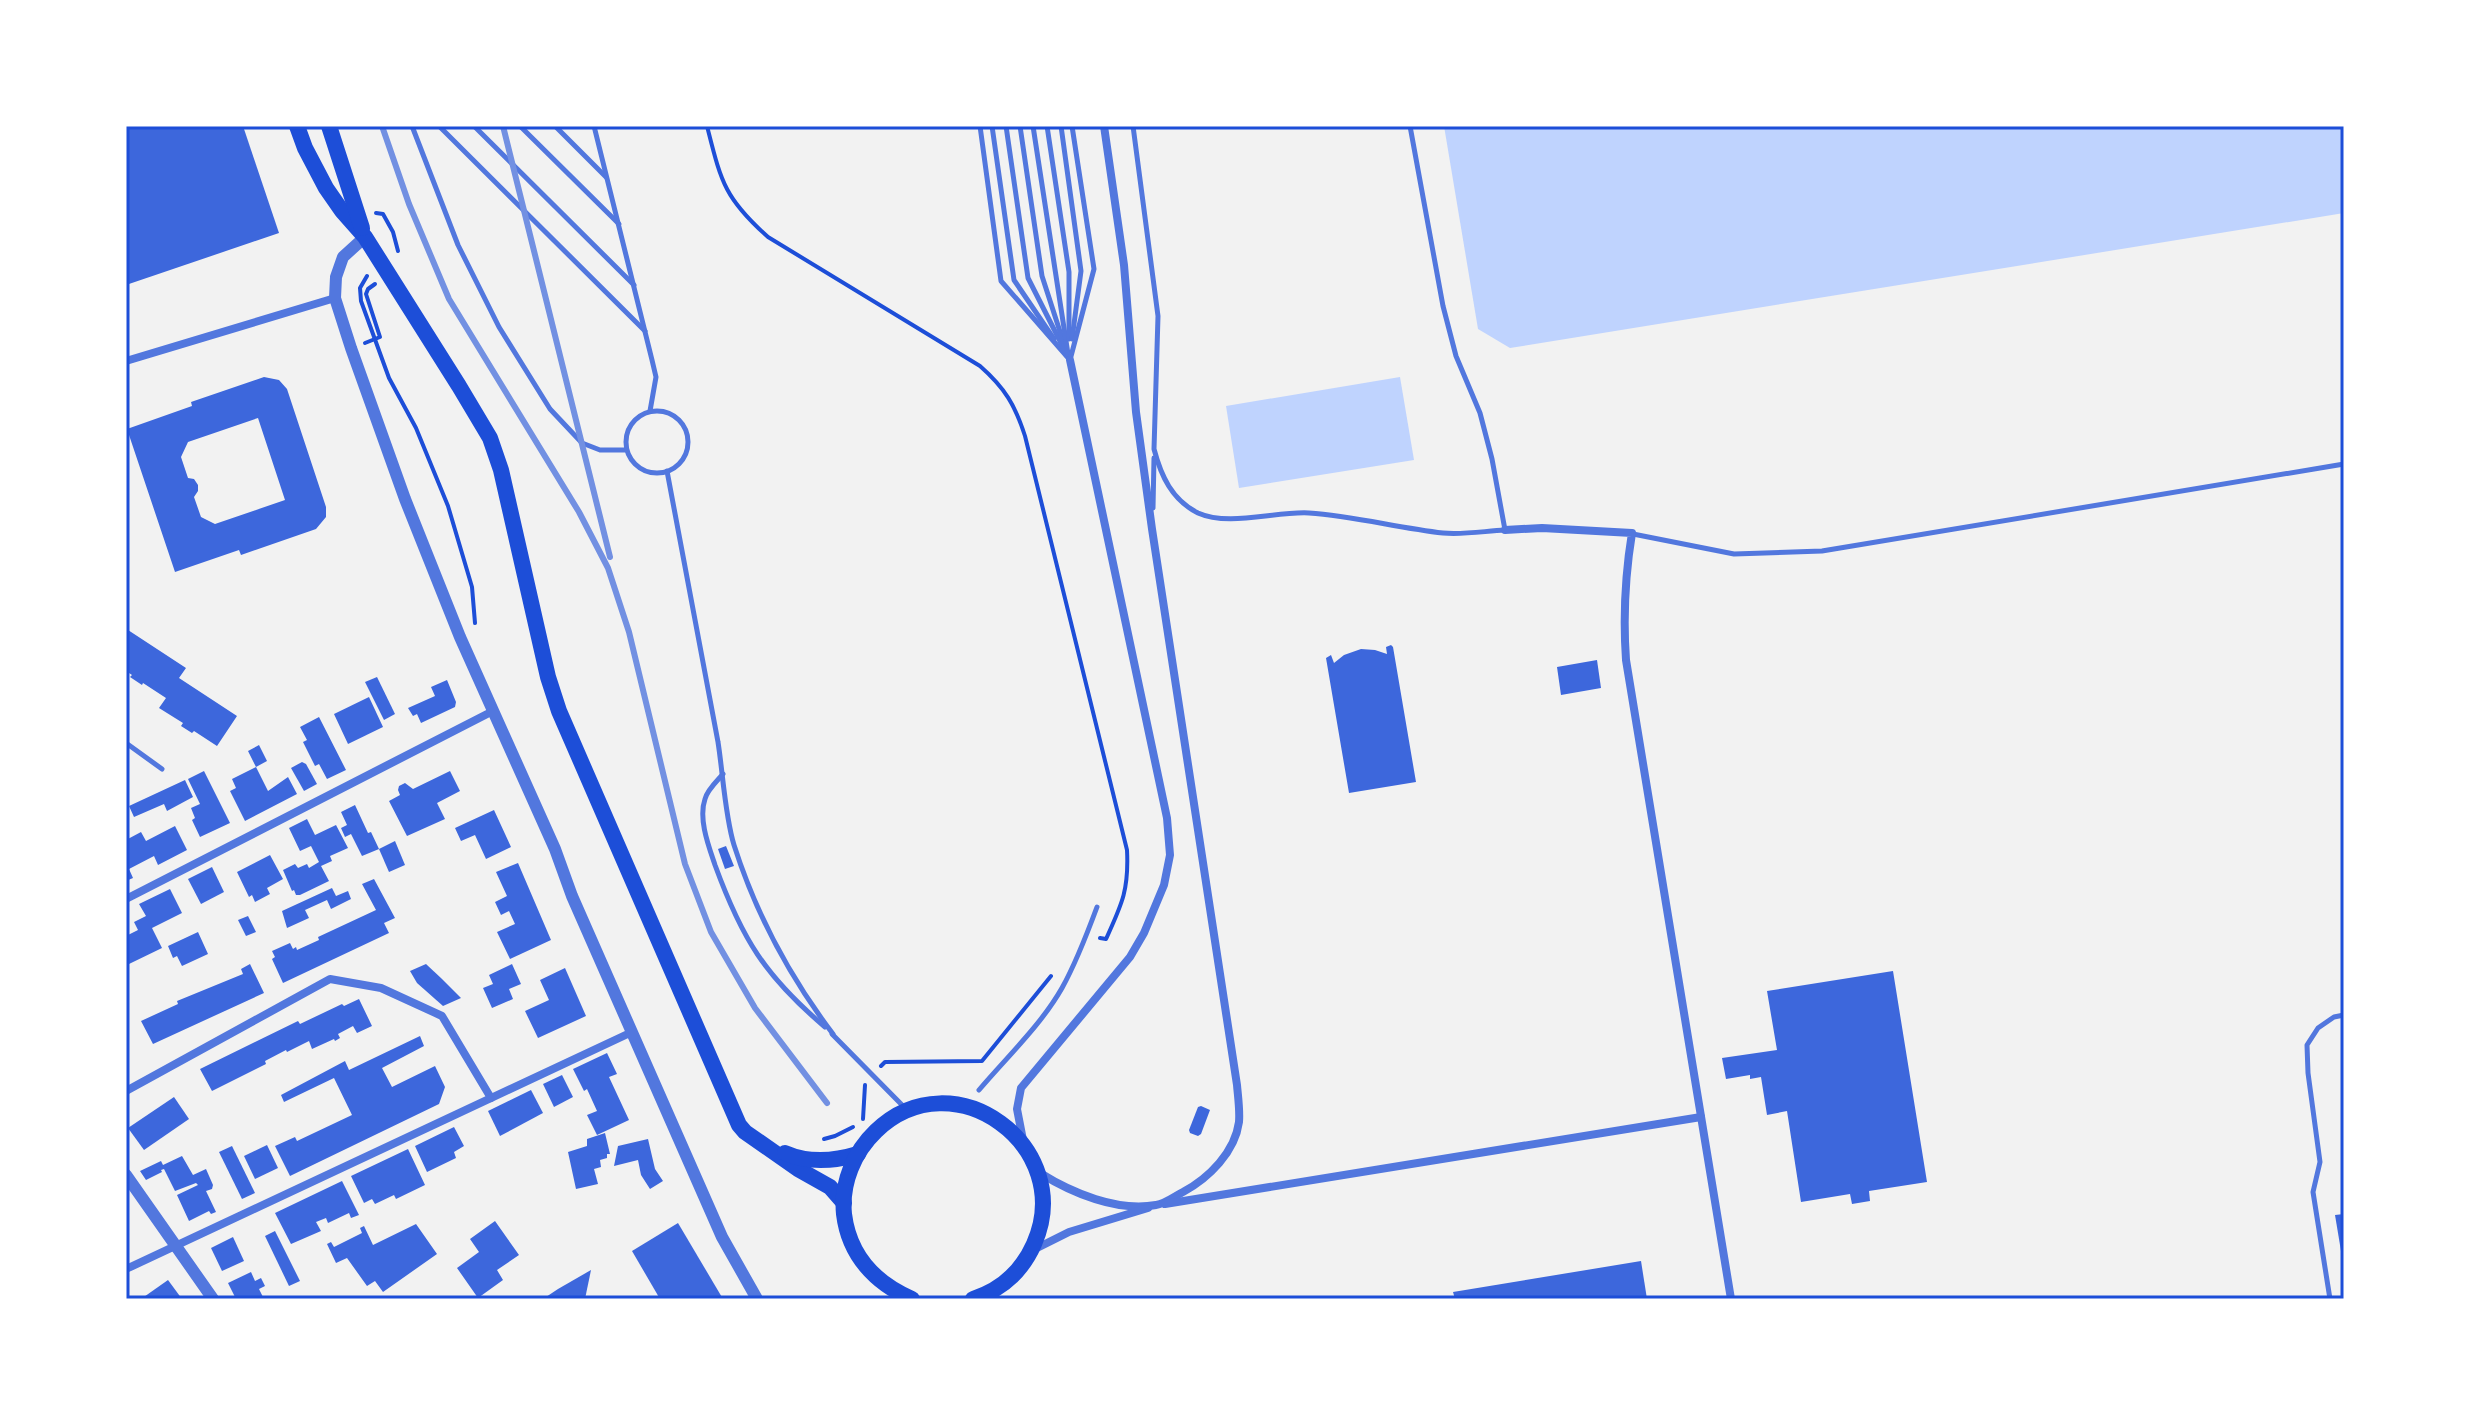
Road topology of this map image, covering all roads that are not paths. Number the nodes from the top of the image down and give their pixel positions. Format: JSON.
{"nodes":[{"id":1,"x":297,"y":126,"type":"edge"},
{"id":2,"x":329,"y":126,"type":"edge"},
{"id":3,"x":412,"y":126,"type":"edge"},
{"id":4,"x":439,"y":126,"type":"edge"},
{"id":5,"x":474,"y":126,"type":"edge"},
{"id":6,"x":520,"y":126,"type":"edge"},
{"id":7,"x":555,"y":126,"type":"edge"},
{"id":8,"x":594,"y":126,"type":"edge"},
{"id":9,"x":980,"y":126,"type":"edge"},
{"id":10,"x":992,"y":126,"type":"edge"},
{"id":11,"x":1006,"y":126,"type":"edge"},
{"id":12,"x":1020,"y":126,"type":"edge"},
{"id":13,"x":1033,"y":126,"type":"edge"},
{"id":14,"x":1047,"y":126,"type":"edge"},
{"id":15,"x":1061,"y":126,"type":"edge"},
{"id":16,"x":1072,"y":126,"type":"edge"},
{"id":17,"x":1104,"y":126,"type":"edge"},
{"id":18,"x":1133,"y":126,"type":"edge"},
{"id":19,"x":1410,"y":126,"type":"edge"},
{"id":20,"x":607,"y":178,"type":"junction"},
{"id":21,"x":619,"y":224,"type":"junction"},
{"id":22,"x":365,"y":237,"type":"junction"},
{"id":23,"x":634,"y":286,"type":"junction"},
{"id":24,"x":335,"y":298,"type":"junction"},
{"id":25,"x":646,"y":332,"type":"junction"},
{"id":26,"x":1070,"y":360,"type":"junction"},
{"id":27,"x":126,"y":361,"type":"edge"},
{"id":28,"x":650,"y":411,"type":"junction"},
{"id":29,"x":1154,"y":449,"type":"junction"},
{"id":30,"x":626,"y":450,"type":"junction"},
{"id":31,"x":2344,"y":464,"type":"edge"},
{"id":32,"x":667,"y":471,"type":"junction"},
{"id":33,"x":1152,"y":529,"type":"junction"},
{"id":34,"x":1505,"y":530,"type":"junction"},
{"id":35,"x":1632,"y":533,"type":"junction"},
{"id":36,"x":493,"y":711,"type":"junction"},
{"id":37,"x":126,"y":743,"type":"edge"},
{"id":38,"x":162,"y":769,"type":"dead end"},
{"id":39,"x":723,"y":773,"type":"junction"},
{"id":40,"x":126,"y":899,"type":"edge"},
{"id":41,"x":1097,"y":907,"type":"dead end"},
{"id":42,"x":2344,"y":1015,"type":"edge"},
{"id":43,"x":632,"y":1032,"type":"junction"},
{"id":44,"x":833,"y":1034,"type":"junction"},
{"id":45,"x":979,"y":1090,"type":"dead end"},
{"id":46,"x":126,"y":1091,"type":"edge"},
{"id":47,"x":491,"y":1098,"type":"junction"},
{"id":48,"x":907,"y":1111,"type":"junction"},
{"id":49,"x":1701,"y":1117,"type":"junction"},
{"id":50,"x":766,"y":1145,"type":"junction"},
{"id":51,"x":1028,"y":1150,"type":"junction"},
{"id":52,"x":858,"y":1154,"type":"junction"},
{"id":53,"x":1038,"y":1171,"type":"junction"},
{"id":54,"x":126,"y":1175,"type":"edge"},
{"id":55,"x":844,"y":1203,"type":"junction"},
{"id":56,"x":1157,"y":1205,"type":"junction"},
{"id":57,"x":176,"y":1247,"type":"junction"},
{"id":58,"x":1030,"y":1254,"type":"junction"},
{"id":59,"x":126,"y":1269,"type":"edge"},
{"id":60,"x":1004,"y":1291,"type":"edge"},
{"id":61,"x":213,"y":1299,"type":"edge"},
{"id":62,"x":757,"y":1299,"type":"edge"},
{"id":63,"x":912,"y":1299,"type":"edge"},
{"id":64,"x":973,"y":1299,"type":"edge"},
{"id":65,"x":1731,"y":1299,"type":"edge"},
{"id":66,"x":2330,"y":1299,"type":"edge"}],
"edges":[{"from":1,"to":22,"type":"main road"},
{"from":2,"to":22,"type":"main road"},
{"from":3,"to":30,"type":"lane"},
{"from":4,"to":25,"type":"lane"},
{"from":5,"to":23,"type":"lane"},
{"from":6,"to":21,"type":"lane"},
{"from":7,"to":20,"type":"lane"},
{"from":8,"to":20,"type":"lane"},
{"from":9,"to":26,"type":"lane"},
{"from":10,"to":26,"type":"lane"},
{"from":11,"to":26,"type":"lane"},
{"from":12,"to":26,"type":"lane"},
{"from":13,"to":26,"type":"lane"},
{"from":14,"to":26,"type":"lane"},
{"from":15,"to":26,"type":"lane"},
{"from":16,"to":26,"type":"lane"},
{"from":17,"to":33,"type":"street"},
{"from":18,"to":29,"type":"lane"},
{"from":19,"to":34,"type":"lane"},
{"from":20,"to":21,"type":"lane"},
{"from":21,"to":23,"type":"lane"},
{"from":22,"to":24,"type":"street"},
{"from":22,"to":50,"type":"main road"},
{"from":23,"to":25,"type":"lane"},
{"from":24,"to":27,"type":"street"},
{"from":24,"to":36,"type":"street"},
{"from":25,"to":28,"type":"lane"},
{"from":26,"to":51,"type":"street"},
{"from":28,"to":30,"type":"lane"},
{"from":28,"to":32,"type":"lane"},
{"from":29,"to":33,"type":"lane"},
{"from":29,"to":34,"type":"lane"},
{"from":30,"to":32,"type":"lane"},
{"from":31,"to":35,"type":"lane"},
{"from":32,"to":39,"type":"lane"},
{"from":33,"to":56,"type":"street"},
{"from":34,"to":35,"type":"street"},
{"from":35,"to":49,"type":"street"},
{"from":36,"to":40,"type":"street"},
{"from":36,"to":43,"type":"street"},
{"from":37,"to":38,"type":"lane"},
{"from":39,"to":44,"type":"lane"},
{"from":39,"to":44,"type":"lane"},
{"from":41,"to":45,"type":"lane"},
{"from":42,"to":66,"type":"lane"},
{"from":43,"to":47,"type":"street"},
{"from":43,"to":62,"type":"street"},
{"from":44,"to":48,"type":"lane"},
{"from":46,"to":47,"type":"street"},
{"from":47,"to":57,"type":"street"},
{"from":48,"to":51,"type":"main road"},
{"from":48,"to":52,"type":"main road"},
{"from":49,"to":56,"type":"street"},
{"from":49,"to":65,"type":"street"},
{"from":50,"to":52,"type":"main road"},
{"from":50,"to":55,"type":"main road"},
{"from":51,"to":53,"type":"main road"},
{"from":52,"to":55,"type":"main road"},
{"from":53,"to":56,"type":"street"},
{"from":53,"to":58,"type":"main road"},
{"from":54,"to":57,"type":"street"},
{"from":55,"to":63,"type":"main road"},
{"from":56,"to":58,"type":"street"},
{"from":57,"to":59,"type":"street"},
{"from":57,"to":61,"type":"street"},
{"from":58,"to":60,"type":"main road"},
{"from":60,"to":64,"type":"main road"}]}
